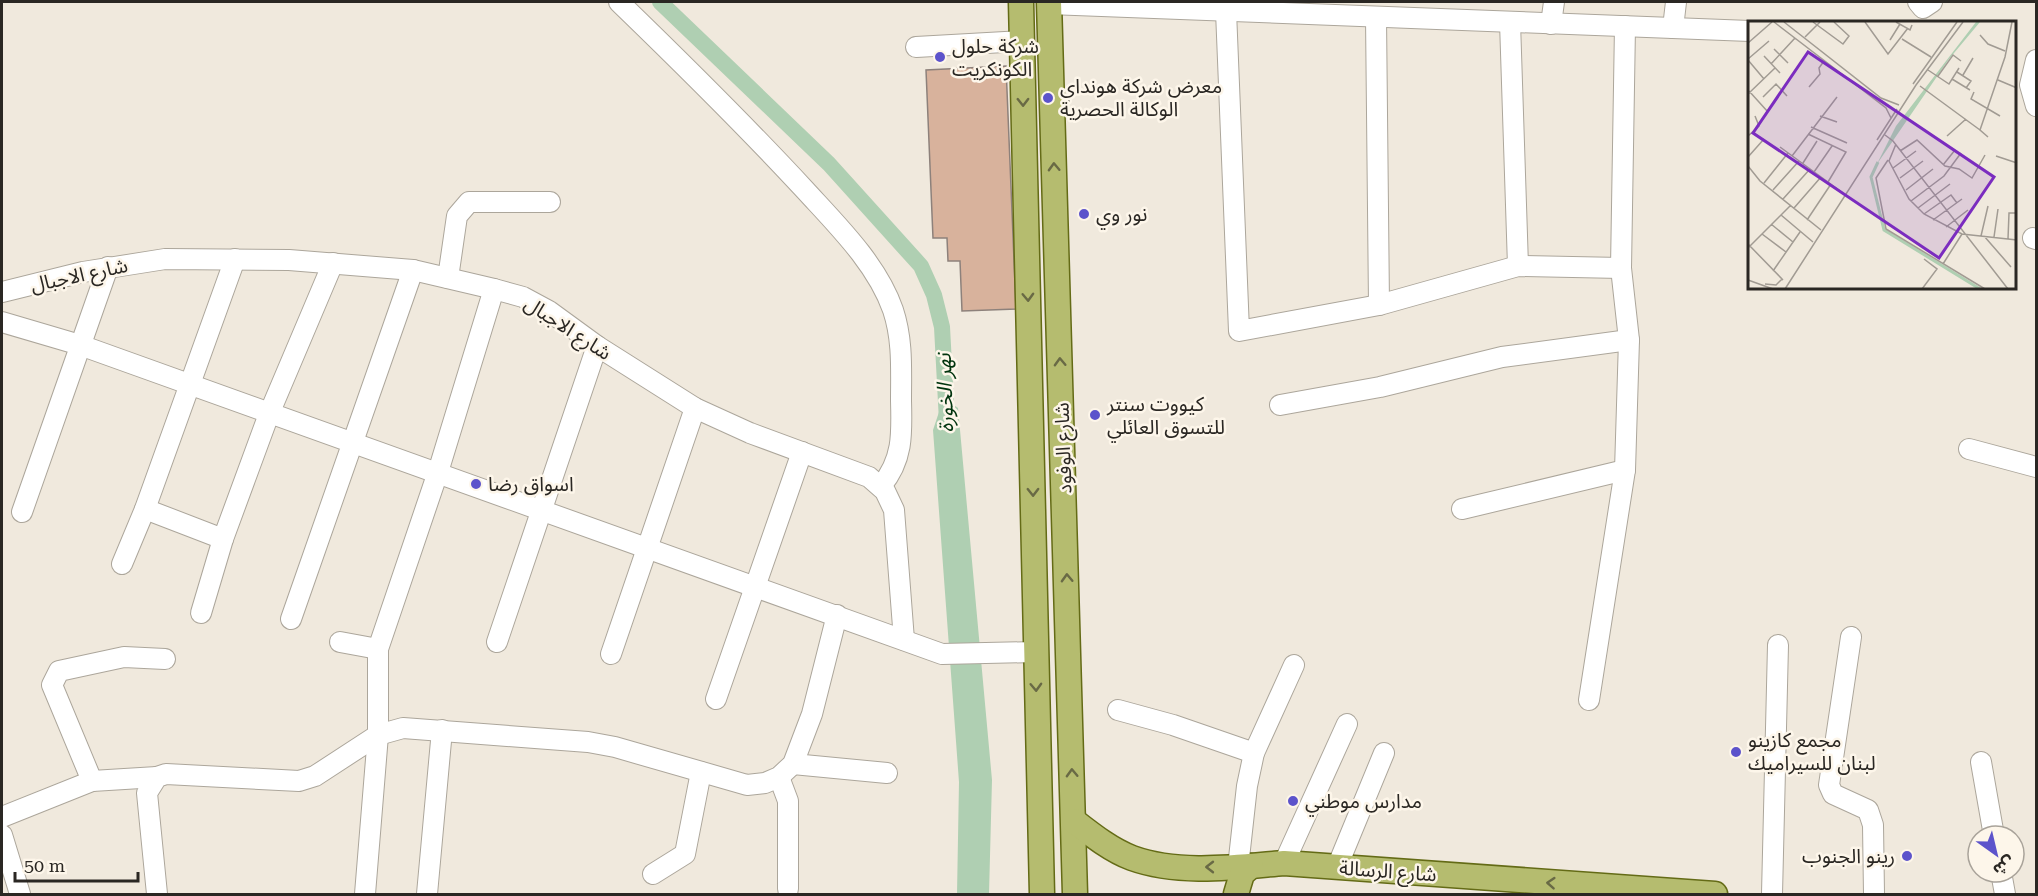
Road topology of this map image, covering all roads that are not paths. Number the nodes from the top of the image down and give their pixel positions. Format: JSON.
{"nodes":[{"id":1,"x":619,"y":2,"type":"edge"},
{"id":2,"x":1021,"y":2,"type":"edge"},
{"id":3,"x":1554,"y":2,"type":"edge"},
{"id":4,"x":1676,"y":2,"type":"edge"},
{"id":5,"x":1918,"y":2,"type":"edge"},
{"id":6,"x":1932,"y":2,"type":"edge"},
{"id":7,"x":1049,"y":3,"type":"edge"},
{"id":8,"x":1194,"y":6,"type":"edge"},
{"id":9,"x":1300,"y":8,"type":"edge"},
{"id":10,"x":1430,"y":10,"type":"edge"},
{"id":11,"x":1226,"y":11,"type":"junction"},
{"id":12,"x":1376,"y":17,"type":"junction"},
{"id":13,"x":1510,"y":22,"type":"junction"},
{"id":14,"x":1551,"y":24,"type":"junction"},
{"id":15,"x":1626,"y":26,"type":"junction"},
{"id":16,"x":1673,"y":28,"type":"junction"},
{"id":17,"x":1748,"y":31,"type":"edge"},
{"id":18,"x":1022,"y":41,"type":"junction"},
{"id":19,"x":916,"y":47,"type":"dead end"},
{"id":20,"x":2037,"y":60,"type":"edge"},
{"id":21,"x":2037,"y":106,"type":"edge"},
{"id":22,"x":550,"y":202,"type":"dead end"},
{"id":23,"x":235,"y":259,"type":"junction"},
{"id":24,"x":333,"y":263,"type":"junction"},
{"id":25,"x":1518,"y":266,"type":"junction"},
{"id":26,"x":108,"y":267,"type":"junction"},
{"id":27,"x":1621,"y":268,"type":"junction"},
{"id":28,"x":413,"y":270,"type":"junction"},
{"id":29,"x":448,"y":278,"type":"junction"},
{"id":30,"x":494,"y":289,"type":"junction"},
{"id":31,"x":2,"y":292,"type":"edge"},
{"id":32,"x":1379,"y":305,"type":"junction"},
{"id":33,"x":2,"y":322,"type":"edge"},
{"id":34,"x":1629,"y":340,"type":"junction"},
{"id":35,"x":80,"y":345,"type":"junction"},
{"id":36,"x":597,"y":346,"type":"junction"},
{"id":37,"x":191,"y":385,"type":"junction"},
{"id":38,"x":1280,"y":405,"type":"dead end"},
{"id":39,"x":696,"y":408,"type":"junction"},
{"id":40,"x":269,"y":414,"type":"junction"},
{"id":41,"x":353,"y":444,"type":"junction"},
{"id":42,"x":1969,"y":449,"type":"dead end"},
{"id":43,"x":802,"y":452,"type":"junction"},
{"id":44,"x":2037,"y":467,"type":"edge"},
{"id":45,"x":1625,"y":470,"type":"junction"},
{"id":46,"x":438,"y":472,"type":"junction"},
{"id":47,"x":881,"y":486,"type":"junction"},
{"id":48,"x":145,"y":509,"type":"junction"},
{"id":49,"x":1462,"y":509,"type":"dead end"},
{"id":50,"x":540,"y":511,"type":"junction"},
{"id":51,"x":22,"y":512,"type":"dead end"},
{"id":52,"x":223,"y":539,"type":"junction"},
{"id":53,"x":647,"y":549,"type":"junction"},
{"id":54,"x":122,"y":564,"type":"dead end"},
{"id":55,"x":756,"y":586,"type":"junction"},
{"id":56,"x":201,"y":613,"type":"dead end"},
{"id":57,"x":837,"y":615,"type":"junction"},
{"id":58,"x":291,"y":619,"type":"dead end"},
{"id":59,"x":1851,"y":637,"type":"dead end"},
{"id":60,"x":904,"y":640,"type":"junction"},
{"id":61,"x":340,"y":642,"type":"dead end"},
{"id":62,"x":497,"y":642,"type":"dead end"},
{"id":63,"x":1778,"y":645,"type":"dead end"},
{"id":64,"x":378,"y":649,"type":"junction"},
{"id":65,"x":1035,"y":652,"type":"junction"},
{"id":66,"x":611,"y":654,"type":"dead end"},
{"id":67,"x":165,"y":658,"type":"dead end"},
{"id":68,"x":1294,"y":665,"type":"dead end"},
{"id":69,"x":716,"y":699,"type":"dead end"},
{"id":70,"x":1589,"y":700,"type":"dead end"},
{"id":71,"x":1118,"y":710,"type":"dead end"},
{"id":72,"x":1347,"y":724,"type":"dead end"},
{"id":73,"x":442,"y":729,"type":"junction"},
{"id":74,"x":378,"y":735,"type":"junction"},
{"id":75,"x":1254,"y":753,"type":"junction"},
{"id":76,"x":1384,"y":753,"type":"dead end"},
{"id":77,"x":1981,"y":762,"type":"dead end"},
{"id":78,"x":786,"y":770,"type":"junction"},
{"id":79,"x":701,"y":772,"type":"junction"},
{"id":80,"x":886,"y":773,"type":"dead end"},
{"id":81,"x":157,"y":777,"type":"junction"},
{"id":82,"x":92,"y":781,"type":"junction"},
{"id":83,"x":2,"y":817,"type":"edge"},
{"id":84,"x":1074,"y":821,"type":"junction"},
{"id":85,"x":1993,"y":824,"type":"edge"},
{"id":86,"x":2,"y":835,"type":"edge"},
{"id":87,"x":1284,"y":863,"type":"junction"},
{"id":88,"x":1244,"y":866,"type":"junction"},
{"id":89,"x":1337,"y":867,"type":"junction"},
{"id":90,"x":653,"y":874,"type":"dead end"},
{"id":91,"x":788,"y":889,"type":"dead end"},
{"id":92,"x":20,"y":894,"type":"edge"},
{"id":93,"x":157,"y":894,"type":"edge"},
{"id":94,"x":365,"y":894,"type":"edge"},
{"id":95,"x":427,"y":894,"type":"edge"},
{"id":96,"x":1042,"y":894,"type":"edge"},
{"id":97,"x":1075,"y":894,"type":"edge"},
{"id":98,"x":1236,"y":894,"type":"edge"},
{"id":99,"x":1714,"y":894,"type":"edge"},
{"id":100,"x":1773,"y":894,"type":"edge"},
{"id":101,"x":1874,"y":894,"type":"edge"}],
"edges":[{"from":1,"to":47,"type":"street"},
{"from":2,"to":18,"type":"main road","name":"شارع الوفود"},
{"from":3,"to":14,"type":"street"},
{"from":4,"to":16,"type":"street"},
{"from":5,"to":6,"type":"street"},
{"from":7,"to":8,"type":"street"},
{"from":84,"to":7,"type":"main road","name":"شارع الوفود","one_way":true},
{"from":8,"to":11,"type":"street"},
{"from":9,"to":11,"type":"street"},
{"from":9,"to":12,"type":"street"},
{"from":10,"to":12,"type":"street"},
{"from":10,"to":13,"type":"street"},
{"from":11,"to":32,"type":"street"},
{"from":12,"to":32,"type":"street"},
{"from":13,"to":14,"type":"street"},
{"from":13,"to":25,"type":"street"},
{"from":14,"to":15,"type":"street"},
{"from":15,"to":16,"type":"street"},
{"from":15,"to":27,"type":"street"},
{"from":16,"to":17,"type":"street"},
{"from":18,"to":19,"type":"street"},
{"from":18,"to":65,"type":"main road","name":"شارع الوفود","one_way":true},
{"from":20,"to":21,"type":"street"},
{"from":22,"to":29,"type":"street"},
{"from":23,"to":24,"type":"street","name":"شارع الاجبال"},
{"from":23,"to":26,"type":"street","name":"شارع الاجبال"},
{"from":23,"to":37,"type":"street"},
{"from":24,"to":28,"type":"street","name":"شارع الاجبال"},
{"from":24,"to":40,"type":"street"},
{"from":25,"to":27,"type":"street"},
{"from":25,"to":32,"type":"street"},
{"from":26,"to":31,"type":"street","name":"شارع الاجبال"},
{"from":26,"to":35,"type":"street"},
{"from":27,"to":34,"type":"street"},
{"from":28,"to":29,"type":"street","name":"شارع الاجبال"},
{"from":28,"to":41,"type":"street"},
{"from":29,"to":30,"type":"street","name":"شارع الاجبال"},
{"from":30,"to":36,"type":"street","name":"شارع الاجبال"},
{"from":30,"to":46,"type":"street"},
{"from":33,"to":35,"type":"street"},
{"from":34,"to":38,"type":"street"},
{"from":34,"to":45,"type":"street"},
{"from":35,"to":37,"type":"street"},
{"from":35,"to":51,"type":"street"},
{"from":36,"to":39,"type":"street","name":"شارع الاجبال"},
{"from":36,"to":50,"type":"street"},
{"from":37,"to":40,"type":"street"},
{"from":37,"to":48,"type":"street"},
{"from":39,"to":43,"type":"street","name":"شارع الاجبال"},
{"from":39,"to":53,"type":"street"},
{"from":40,"to":41,"type":"street"},
{"from":40,"to":52,"type":"street"},
{"from":41,"to":46,"type":"street"},
{"from":41,"to":58,"type":"street"},
{"from":42,"to":44,"type":"street"},
{"from":43,"to":47,"type":"street","name":"شارع الاجبال"},
{"from":43,"to":55,"type":"street"},
{"from":45,"to":49,"type":"street"},
{"from":45,"to":70,"type":"street"},
{"from":46,"to":50,"type":"street"},
{"from":46,"to":64,"type":"street"},
{"from":47,"to":60,"type":"street"},
{"from":48,"to":52,"type":"street"},
{"from":48,"to":54,"type":"street"},
{"from":50,"to":53,"type":"street"},
{"from":50,"to":62,"type":"street"},
{"from":52,"to":56,"type":"street"},
{"from":53,"to":55,"type":"street"},
{"from":53,"to":66,"type":"street"},
{"from":55,"to":57,"type":"street"},
{"from":55,"to":69,"type":"street"},
{"from":57,"to":60,"type":"street"},
{"from":57,"to":78,"type":"street"},
{"from":59,"to":101,"type":"street"},
{"from":60,"to":65,"type":"street"},
{"from":61,"to":64,"type":"street"},
{"from":63,"to":100,"type":"street"},
{"from":64,"to":74,"type":"street"},
{"from":65,"to":96,"type":"main road","name":"شارع الوفود","one_way":true},
{"from":67,"to":82,"type":"street"},
{"from":68,"to":75,"type":"street"},
{"from":71,"to":75,"type":"street"},
{"from":72,"to":87,"type":"street"},
{"from":73,"to":74,"type":"street"},
{"from":73,"to":79,"type":"street"},
{"from":73,"to":95,"type":"street"},
{"from":74,"to":81,"type":"street"},
{"from":74,"to":94,"type":"street"},
{"from":75,"to":88,"type":"street"},
{"from":76,"to":89,"type":"street"},
{"from":77,"to":85,"type":"street"},
{"from":78,"to":79,"type":"street"},
{"from":78,"to":80,"type":"street"},
{"from":78,"to":91,"type":"street"},
{"from":79,"to":90,"type":"street"},
{"from":81,"to":82,"type":"street"},
{"from":81,"to":93,"type":"street"},
{"from":82,"to":83,"type":"street"},
{"from":88,"to":84,"type":"main road","name":"شارع الرسالة","one_way":true},
{"from":84,"to":97,"type":"main road","name":"شارع الوفود"},
{"from":86,"to":92,"type":"street"},
{"from":87,"to":88,"type":"main road","name":"شارع الرسالة"},
{"from":87,"to":89,"type":"main road","name":"شارع الرسالة"},
{"from":88,"to":98,"type":"main road"},
{"from":99,"to":89,"type":"main road","name":"شارع الرسالة","one_way":true}]}
